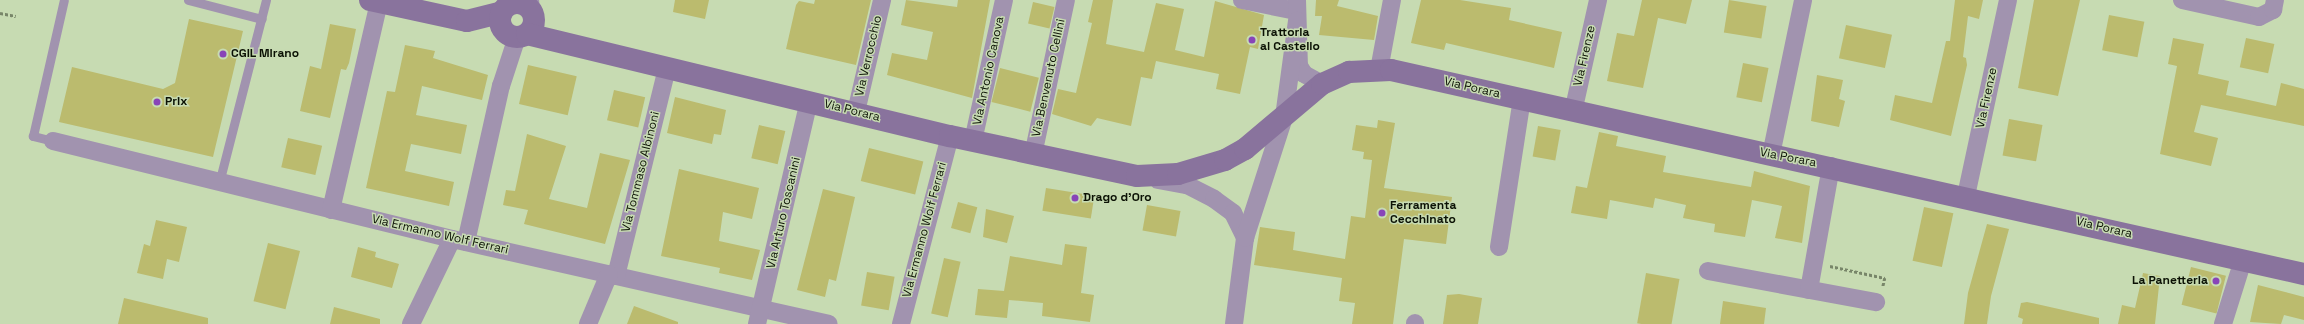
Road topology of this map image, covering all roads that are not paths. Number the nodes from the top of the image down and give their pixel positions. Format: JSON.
{"nodes":[{"id":1,"x":64,"y":0,"type":"edge"},
{"id":2,"x":188,"y":0,"type":"edge"},
{"id":3,"x":266,"y":0,"type":"edge"},
{"id":4,"x":882,"y":0,"type":"edge"},
{"id":5,"x":1004,"y":0,"type":"edge"},
{"id":6,"x":1066,"y":0,"type":"edge"},
{"id":7,"x":1242,"y":0,"type":"edge"},
{"id":8,"x":1392,"y":0,"type":"edge"},
{"id":9,"x":1598,"y":0,"type":"edge"},
{"id":10,"x":1803,"y":0,"type":"edge"},
{"id":11,"x":2008,"y":0,"type":"edge"},
{"id":12,"x":2275,"y":0,"type":"edge"},
{"id":13,"x":375,"y":1,"type":"edge"},
{"id":14,"x":2191,"y":1,"type":"edge"},
{"id":15,"x":1297,"y":11,"type":"edge"},
{"id":16,"x":517,"y":18,"type":"edge"},
{"id":17,"x":262,"y":19,"type":"junction"},
{"id":18,"x":667,"y":68,"type":"junction"},
{"id":19,"x":1379,"y":70,"type":"junction"},
{"id":20,"x":1322,"y":84,"type":"junction"},
{"id":21,"x":1522,"y":99,"type":"junction"},
{"id":22,"x":809,"y":101,"type":"junction"},
{"id":23,"x":856,"y":112,"type":"junction"},
{"id":24,"x":1573,"y":112,"type":"junction"},
{"id":25,"x":1284,"y":117,"type":"junction"},
{"id":26,"x":950,"y":136,"type":"junction"},
{"id":27,"x":53,"y":141,"type":"joint"},
{"id":28,"x":973,"y":142,"type":"junction"},
{"id":29,"x":1033,"y":155,"type":"junction"},
{"id":30,"x":1771,"y":155,"type":"junction"},
{"id":31,"x":1831,"y":166,"type":"junction"},
{"id":32,"x":1137,"y":176,"type":"junction"},
{"id":33,"x":220,"y":180,"type":"junction"},
{"id":34,"x":1966,"y":196,"type":"junction"},
{"id":35,"x":331,"y":210,"type":"junction"},
{"id":36,"x":1244,"y":238,"type":"junction"},
{"id":37,"x":459,"y":241,"type":"junction"},
{"id":38,"x":1499,"y":247,"type":"dead end"},
{"id":39,"x":2242,"y":260,"type":"junction"},
{"id":40,"x":1708,"y":271,"type":"dead end"},
{"id":41,"x":2304,"y":274,"type":"edge"},
{"id":42,"x":612,"y":275,"type":"junction"},
{"id":43,"x":1809,"y":290,"type":"junction"},
{"id":44,"x":1876,"y":302,"type":"dead end"},
{"id":45,"x":759,"y":317,"type":"edge"},
{"id":46,"x":411,"y":324,"type":"edge"},
{"id":47,"x":588,"y":324,"type":"edge"},
{"id":48,"x":829,"y":324,"type":"edge"},
{"id":49,"x":901,"y":324,"type":"edge"},
{"id":50,"x":1234,"y":324,"type":"edge"},
{"id":51,"x":2223,"y":324,"type":"edge"}],
"edges":[{"from":1,"to":27,"type":"lane"},
{"from":2,"to":17,"type":"lane"},
{"from":3,"to":17,"type":"lane"},
{"from":4,"to":23,"type":"street","name":"Via Verrocchio"},
{"from":5,"to":28,"type":"street","name":"Via Antonio Canova"},
{"from":6,"to":29,"type":"street","name":"Via Benvenuto Cellini"},
{"from":7,"to":15,"type":"street"},
{"from":8,"to":19,"type":"street"},
{"from":9,"to":24,"type":"street","name":"Via Firenze"},
{"from":10,"to":30,"type":"street"},
{"from":11,"to":34,"type":"street","name":"Via Firenze"},
{"from":12,"to":14,"type":"street"},
{"from":13,"to":16,"type":"street"},
{"from":13,"to":35,"type":"street"},
{"from":15,"to":20,"type":"street"},
{"from":15,"to":25,"type":"street"},
{"from":16,"to":18,"type":"street","name":"Via Porara"},
{"from":16,"to":37,"type":"street"},
{"from":17,"to":33,"type":"lane"},
{"from":18,"to":22,"type":"street","name":"Via Porara"},
{"from":18,"to":42,"type":"street","name":"Via Tommaso Albinoni"},
{"from":19,"to":20,"type":"street","name":"Via Porara"},
{"from":19,"to":21,"type":"street","name":"Via Porara"},
{"from":20,"to":25,"type":"street","name":"Via Porara"},
{"from":21,"to":24,"type":"street","name":"Via Porara"},
{"from":21,"to":38,"type":"street"},
{"from":22,"to":23,"type":"street","name":"Via Porara"},
{"from":22,"to":45,"type":"street","name":"Via Arturo Toscanini"},
{"from":23,"to":26,"type":"street","name":"Via Porara"},
{"from":24,"to":30,"type":"street","name":"Via Porara"},
{"from":25,"to":32,"type":"street","name":"Via Porara"},
{"from":25,"to":36,"type":"street"},
{"from":26,"to":28,"type":"street","name":"Via Porara"},
{"from":26,"to":49,"type":"street","name":"Via Ermanno Wolf Ferrari"},
{"from":27,"to":33,"type":"street","name":"Via Ermanno Wolf Ferrari"},
{"from":28,"to":29,"type":"street","name":"Via Porara"},
{"from":29,"to":32,"type":"street","name":"Via Porara"},
{"from":30,"to":31,"type":"street","name":"Via Porara"},
{"from":31,"to":34,"type":"street","name":"Via Porara"},
{"from":31,"to":43,"type":"street"},
{"from":32,"to":36,"type":"street","name":"Via Porara"},
{"from":33,"to":35,"type":"street","name":"Via Ermanno Wolf Ferrari"},
{"from":34,"to":39,"type":"street","name":"Via Porara"},
{"from":35,"to":37,"type":"street","name":"Via Ermanno Wolf Ferrari"},
{"from":36,"to":50,"type":"street"},
{"from":37,"to":42,"type":"street","name":"Via Ermanno Wolf Ferrari"},
{"from":37,"to":46,"type":"street"},
{"from":39,"to":41,"type":"street","name":"Via Porara"},
{"from":39,"to":51,"type":"street"},
{"from":40,"to":43,"type":"street"},
{"from":42,"to":45,"type":"street","name":"Via Ermanno Wolf Ferrari"},
{"from":42,"to":47,"type":"street","name":"Via Tommaso Albinoni"},
{"from":43,"to":44,"type":"street"},
{"from":45,"to":48,"type":"street","name":"Via Ermanno Wolf Ferrari"}]}
